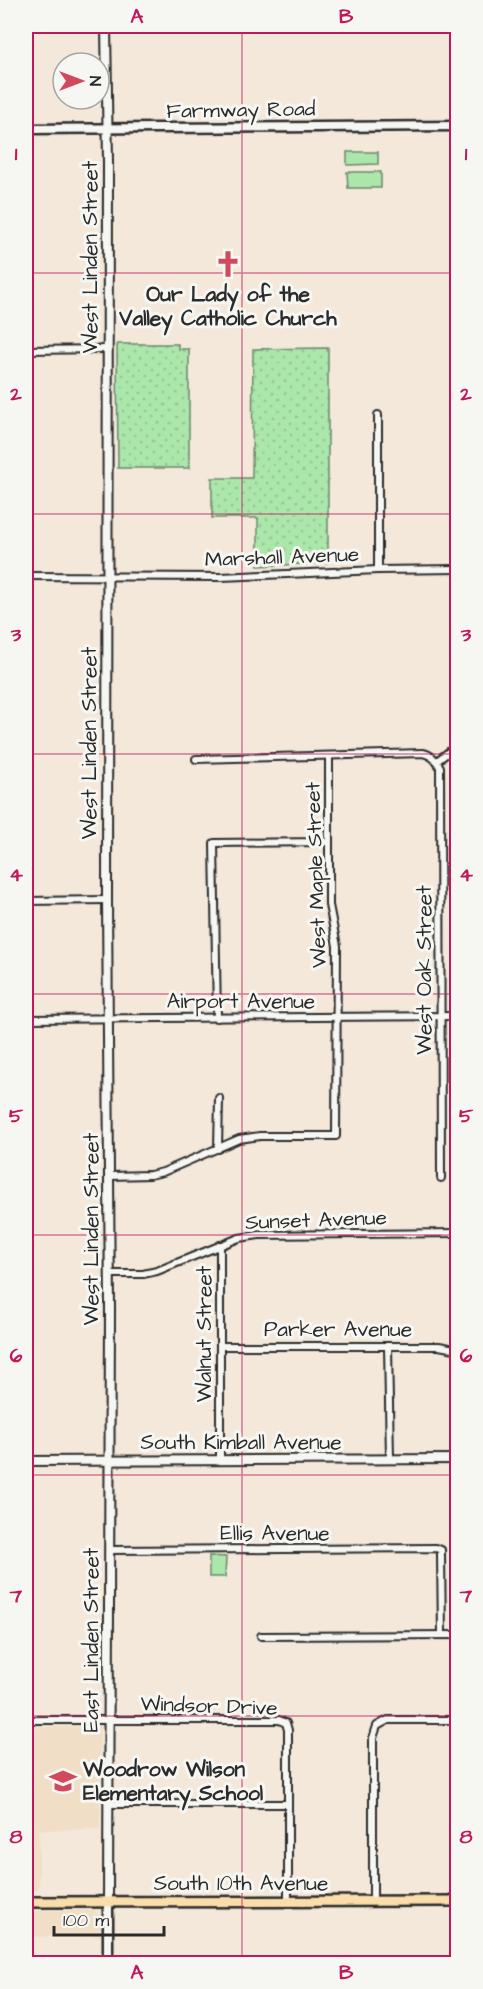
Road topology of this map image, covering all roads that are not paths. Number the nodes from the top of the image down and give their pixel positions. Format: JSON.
{"nodes":[{"id":1,"x":106,"y":26,"type":"edge"},
{"id":2,"x":458,"y":126,"type":"edge"},
{"id":3,"x":26,"y":129,"type":"edge"},
{"id":4,"x":108,"y":129,"type":"junction"},
{"id":5,"x":108,"y":349,"type":"junction"},
{"id":6,"x":26,"y":350,"type":"edge"},
{"id":7,"x":378,"y":415,"type":"dead end"},
{"id":8,"x":458,"y":569,"type":"edge"},
{"id":9,"x":378,"y":570,"type":"junction"},
{"id":10,"x":26,"y":576,"type":"edge"},
{"id":11,"x":108,"y":577,"type":"junction"},
{"id":12,"x":451,"y":750,"type":"dead end"},
{"id":13,"x":329,"y":756,"type":"junction"},
{"id":14,"x":196,"y":759,"type":"dead end"},
{"id":15,"x":437,"y":761,"type":"junction"},
{"id":16,"x":329,"y":842,"type":"junction"},
{"id":17,"x":107,"y":900,"type":"junction"},
{"id":18,"x":26,"y":901,"type":"edge"},
{"id":19,"x":441,"y":1016,"type":"junction"},
{"id":20,"x":458,"y":1016,"type":"edge"},
{"id":21,"x":336,"y":1017,"type":"junction"},
{"id":22,"x":108,"y":1018,"type":"junction"},
{"id":23,"x":217,"y":1018,"type":"junction"},
{"id":24,"x":26,"y":1019,"type":"edge"},
{"id":25,"x":219,"y":1098,"type":"dead end"},
{"id":26,"x":218,"y":1149,"type":"junction"},
{"id":27,"x":109,"y":1176,"type":"junction"},
{"id":28,"x":441,"y":1178,"type":"dead end"},
{"id":29,"x":458,"y":1233,"type":"edge"},
{"id":30,"x":220,"y":1245,"type":"junction"},
{"id":31,"x":109,"y":1274,"type":"junction"},
{"id":32,"x":220,"y":1346,"type":"junction"},
{"id":33,"x":388,"y":1346,"type":"junction"},
{"id":34,"x":455,"y":1349,"type":"dead end"},
{"id":35,"x":390,"y":1459,"type":"junction"},
{"id":36,"x":458,"y":1459,"type":"edge"},
{"id":37,"x":220,"y":1460,"type":"junction"},
{"id":38,"x":26,"y":1461,"type":"edge"},
{"id":39,"x":110,"y":1461,"type":"junction"},
{"id":40,"x":110,"y":1550,"type":"junction"},
{"id":41,"x":442,"y":1635,"type":"junction"},
{"id":42,"x":458,"y":1635,"type":"edge"},
{"id":43,"x":261,"y":1636,"type":"dead end"},
{"id":44,"x":26,"y":1720,"type":"edge"},
{"id":45,"x":109,"y":1720,"type":"junction"},
{"id":46,"x":458,"y":1720,"type":"edge"},
{"id":47,"x":108,"y":1804,"type":"junction"},
{"id":48,"x":288,"y":1804,"type":"junction"},
{"id":49,"x":373,"y":1900,"type":"junction"},
{"id":50,"x":108,"y":1901,"type":"junction"},
{"id":51,"x":288,"y":1901,"type":"junction"},
{"id":52,"x":458,"y":1901,"type":"edge"},
{"id":53,"x":26,"y":1902,"type":"edge"},
{"id":54,"x":108,"y":1964,"type":"edge"}],
"edges":[{"from":1,"to":4,"type":"street","name":"West Linden Street"},
{"from":2,"to":4,"type":"main road","name":"Farmway Road"},
{"from":3,"to":4,"type":"main road","name":"Farmway Road"},
{"from":4,"to":5,"type":"street","name":"West Linden Street"},
{"from":5,"to":6,"type":"street"},
{"from":5,"to":11,"type":"street","name":"West Linden Street"},
{"from":7,"to":9,"type":"street"},
{"from":8,"to":9,"type":"street","name":"Marshall Avenue"},
{"from":9,"to":11,"type":"street","name":"Marshall Avenue"},
{"from":10,"to":11,"type":"street","name":"Marshall Avenue"},
{"from":11,"to":17,"type":"street","name":"West Linden Street"},
{"from":12,"to":15,"type":"street"},
{"from":13,"to":14,"type":"street"},
{"from":13,"to":15,"type":"street"},
{"from":13,"to":16,"type":"street","name":"West Maple Street"},
{"from":15,"to":19,"type":"street","name":"West Oak Street"},
{"from":16,"to":21,"type":"street","name":"West Maple Street"},
{"from":16,"to":23,"type":"street"},
{"from":17,"to":18,"type":"street"},
{"from":17,"to":22,"type":"street","name":"West Linden Street"},
{"from":19,"to":20,"type":"street","name":"Airport Avenue"},
{"from":19,"to":21,"type":"street","name":"Airport Avenue"},
{"from":19,"to":28,"type":"street","name":"West Oak Street"},
{"from":21,"to":23,"type":"street","name":"Airport Avenue"},
{"from":21,"to":26,"type":"street","name":"West Maple Street"},
{"from":22,"to":23,"type":"street","name":"Airport Avenue"},
{"from":22,"to":24,"type":"street","name":"Airport Avenue"},
{"from":22,"to":27,"type":"street","name":"West Linden Street"},
{"from":25,"to":26,"type":"street"},
{"from":26,"to":27,"type":"street"},
{"from":27,"to":31,"type":"street","name":"West Linden Street"},
{"from":29,"to":30,"type":"street","name":"Sunset Avenue"},
{"from":30,"to":31,"type":"street","name":"Sunset Avenue"},
{"from":30,"to":32,"type":"street","name":"Walnut Street"},
{"from":31,"to":39,"type":"street","name":"West Linden Street"},
{"from":32,"to":33,"type":"street","name":"Parker Avenue"},
{"from":32,"to":37,"type":"street","name":"Walnut Street"},
{"from":33,"to":34,"type":"street","name":"Parker Avenue"},
{"from":33,"to":35,"type":"street"},
{"from":35,"to":36,"type":"street","name":"South Kimball Avenue"},
{"from":35,"to":37,"type":"street","name":"South Kimball Avenue"},
{"from":37,"to":39,"type":"street","name":"South Kimball Avenue"},
{"from":38,"to":39,"type":"street","name":"South Kimball Avenue"},
{"from":39,"to":40,"type":"street","name":"East Linden Street"},
{"from":40,"to":41,"type":"street","name":"Ellis Avenue"},
{"from":40,"to":45,"type":"street","name":"East Linden Street"},
{"from":41,"to":42,"type":"street"},
{"from":41,"to":43,"type":"street"},
{"from":44,"to":45,"type":"street","name":"Windsor Drive"},
{"from":45,"to":47,"type":"street","name":"East Linden Street"},
{"from":45,"to":48,"type":"street","name":"Windsor Drive"},
{"from":46,"to":49,"type":"street"},
{"from":47,"to":48,"type":"street"},
{"from":47,"to":50,"type":"street","name":"East Linden Street"},
{"from":48,"to":51,"type":"street","name":"Windsor Drive"},
{"from":49,"to":51,"type":"main road","name":"South 10th Avenue"},
{"from":49,"to":52,"type":"main road","name":"South 10th Avenue"},
{"from":50,"to":51,"type":"main road","name":"South 10th Avenue"},
{"from":50,"to":53,"type":"main road","name":"South 10th Avenue"},
{"from":50,"to":54,"type":"main road","name":"East Linden Street"}]}
